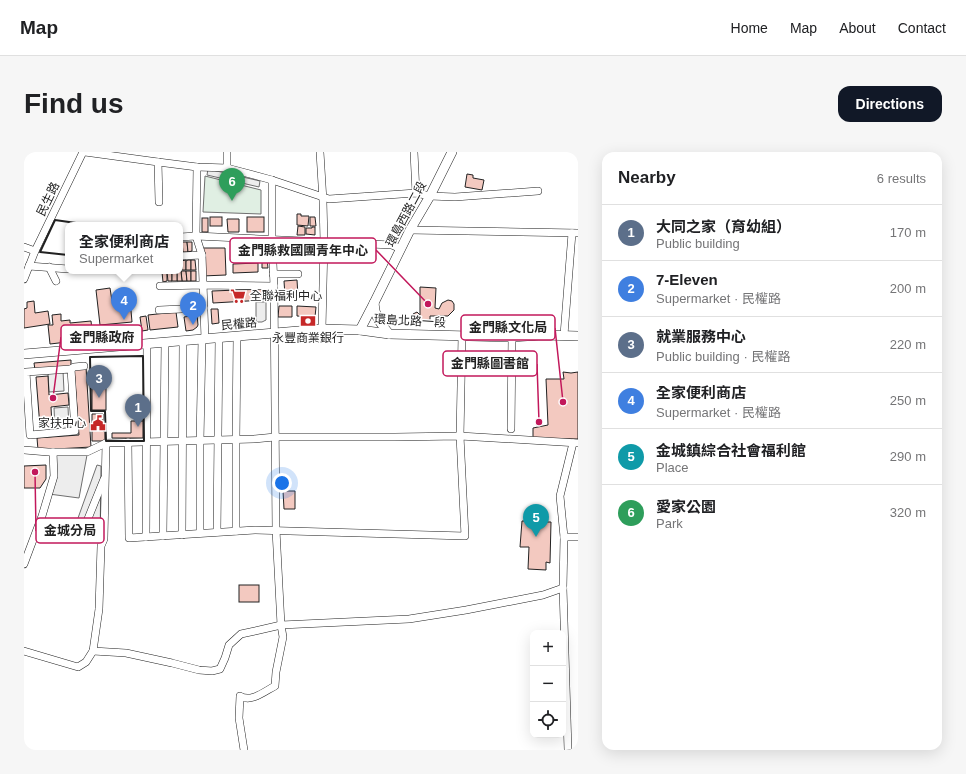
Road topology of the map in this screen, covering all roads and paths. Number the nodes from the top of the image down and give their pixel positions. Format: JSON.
{"nodes":[{"id":1,"x":84,"y":152,"type":"edge"},
{"id":2,"x":227,"y":152,"type":"edge"},
{"id":3,"x":320,"y":152,"type":"edge"},
{"id":4,"x":414,"y":152,"type":"edge"},
{"id":5,"x":452,"y":152,"type":"edge"},
{"id":6,"x":158,"y":162,"type":"junction"},
{"id":7,"x":197,"y":167,"type":"junction"},
{"id":8,"x":227,"y":168,"type":"junction"},
{"id":9,"x":272,"y":180,"type":"junction"},
{"id":10,"x":538,"y":191,"type":"dead end"},
{"id":11,"x":416,"y":193,"type":"junction"},
{"id":12,"x":430,"y":196,"type":"junction"},
{"id":13,"x":323,"y":197,"type":"junction"},
{"id":14,"x":159,"y":202,"type":"dead end"},
{"id":15,"x":410,"y":230,"type":"junction"},
{"id":16,"x":575,"y":233,"type":"edge"},
{"id":17,"x":196,"y":236,"type":"junction"},
{"id":18,"x":183,"y":237,"type":"edge"},
{"id":19,"x":272,"y":240,"type":"junction"},
{"id":20,"x":324,"y":242,"type":"junction"},
{"id":21,"x":24,"y":247,"type":"edge"},
{"id":22,"x":401,"y":249,"type":"junction"},
{"id":23,"x":35,"y":251,"type":"junction"},
{"id":24,"x":202,"y":255,"type":"junction"},
{"id":25,"x":183,"y":256,"type":"edge"},
{"id":26,"x":29,"y":266,"type":"junction"},
{"id":27,"x":49,"y":267,"type":"junction"},
{"id":28,"x":65,"y":269,"type":"edge"},
{"id":29,"x":273,"y":274,"type":"junction"},
{"id":30,"x":298,"y":274,"type":"dead end"},
{"id":31,"x":24,"y":279,"type":"edge"},
{"id":32,"x":56,"y":281,"type":"dead end"},
{"id":33,"x":203,"y":285,"type":"junction"},
{"id":34,"x":160,"y":286,"type":"dead end"},
{"id":35,"x":274,"y":286,"type":"junction"},
{"id":36,"x":374,"y":303,"type":"junction"},
{"id":37,"x":204,"y":308,"type":"junction"},
{"id":38,"x":159,"y":310,"type":"dead end"},
{"id":39,"x":322,"y":329,"type":"junction"},
{"id":40,"x":360,"y":330,"type":"junction"},
{"id":41,"x":274,"y":333,"type":"junction"},
{"id":42,"x":388,"y":334,"type":"junction"},
{"id":43,"x":564,"y":335,"type":"junction"},
{"id":44,"x":238,"y":336,"type":"junction"},
{"id":45,"x":462,"y":336,"type":"junction"},
{"id":46,"x":512,"y":336,"type":"junction"},
{"id":47,"x":578,"y":336,"type":"edge"},
{"id":48,"x":219,"y":338,"type":"junction"},
{"id":49,"x":203,"y":339,"type":"junction"},
{"id":50,"x":183,"y":341,"type":"junction"},
{"id":51,"x":165,"y":342,"type":"junction"},
{"id":52,"x":147,"y":344,"type":"junction"},
{"id":53,"x":24,"y":354,"type":"edge"},
{"id":54,"x":84,"y":366,"type":"dead end"},
{"id":55,"x":71,"y":369,"type":"junction"},
{"id":56,"x":25,"y":388,"type":"edge"},
{"id":57,"x":26,"y":403,"type":"edge"},
{"id":58,"x":27,"y":418,"type":"edge"},
{"id":59,"x":511,"y":429,"type":"dead end"},
{"id":60,"x":27,"y":435,"type":"edge"},
{"id":61,"x":460,"y":436,"type":"junction"},
{"id":62,"x":275,"y":437,"type":"junction"},
{"id":63,"x":200,"y":440,"type":"junction"},
{"id":64,"x":218,"y":440,"type":"junction"},
{"id":65,"x":236,"y":440,"type":"junction"},
{"id":66,"x":165,"y":441,"type":"junction"},
{"id":67,"x":182,"y":441,"type":"junction"},
{"id":68,"x":128,"y":442,"type":"junction"},
{"id":69,"x":147,"y":442,"type":"junction"},
{"id":70,"x":106,"y":443,"type":"junction"},
{"id":71,"x":576,"y":443,"type":"edge"},
{"id":72,"x":24,"y":450,"type":"edge"},
{"id":73,"x":53,"y":452,"type":"junction"},
{"id":74,"x":105,"y":475,"type":"junction"},
{"id":75,"x":276,"y":530,"type":"junction"},
{"id":76,"x":236,"y":531,"type":"junction"},
{"id":77,"x":217,"y":532,"type":"junction"},
{"id":78,"x":200,"y":533,"type":"junction"},
{"id":79,"x":182,"y":535,"type":"junction"},
{"id":80,"x":81,"y":536,"type":"dead end"},
{"id":81,"x":163,"y":536,"type":"junction"},
{"id":82,"x":146,"y":537,"type":"junction"},
{"id":83,"x":564,"y":537,"type":"junction"},
{"id":84,"x":578,"y":537,"type":"edge"},
{"id":85,"x":24,"y":564,"type":"edge"},
{"id":86,"x":563,"y":588,"type":"junction"},
{"id":87,"x":281,"y":625,"type":"junction"},
{"id":88,"x":24,"y":651,"type":"edge"},
{"id":89,"x":93,"y":651,"type":"junction"},
{"id":90,"x":244,"y":750,"type":"edge"},
{"id":91,"x":568,"y":750,"type":"edge"}],
"edges":[{"from":1,"to":6,"type":"street"},
{"from":1,"to":23,"type":"street","name":"民生路"},
{"from":2,"to":8,"type":"street"},
{"from":3,"to":13,"type":"street"},
{"from":4,"to":11,"type":"street"},
{"from":5,"to":12,"type":"main road","name":"環島西路二段"},
{"from":6,"to":7,"type":"street"},
{"from":6,"to":14,"type":"street"},
{"from":7,"to":8,"type":"street"},
{"from":7,"to":17,"type":"street"},
{"from":8,"to":9,"type":"street"},
{"from":9,"to":13,"type":"street"},
{"from":9,"to":19,"type":"street"},
{"from":10,"to":12,"type":"street"},
{"from":11,"to":12,"type":"street"},
{"from":11,"to":13,"type":"street"},
{"from":12,"to":15,"type":"main road","name":"環島西路二段"},
{"from":13,"to":20,"type":"street"},
{"from":15,"to":16,"type":"street"},
{"from":15,"to":22,"type":"main road","name":"環島西路二段"},
{"from":16,"to":43,"type":"street"},
{"from":17,"to":18,"type":"street"},
{"from":17,"to":19,"type":"street"},
{"from":17,"to":24,"type":"street"},
{"from":19,"to":20,"type":"street"},
{"from":19,"to":29,"type":"street"},
{"from":20,"to":22,"type":"street"},
{"from":20,"to":39,"type":"street"},
{"from":21,"to":23,"type":"street"},
{"from":22,"to":36,"type":"main road","name":"環島西路二段"},
{"from":23,"to":26,"type":"street","name":"民生路"},
{"from":24,"to":25,"type":"street"},
{"from":24,"to":33,"type":"street"},
{"from":26,"to":27,"type":"street"},
{"from":26,"to":31,"type":"street","name":"民生路"},
{"from":27,"to":28,"type":"street"},
{"from":27,"to":32,"type":"street"},
{"from":29,"to":30,"type":"street"},
{"from":29,"to":35,"type":"street"},
{"from":33,"to":34,"type":"street"},
{"from":33,"to":35,"type":"street"},
{"from":33,"to":37,"type":"street"},
{"from":35,"to":41,"type":"street"},
{"from":36,"to":40,"type":"main road","name":"環島西路二段"},
{"from":36,"to":42,"type":"main road"},
{"from":37,"to":38,"type":"street"},
{"from":37,"to":49,"type":"street"},
{"from":39,"to":40,"type":"main road","name":"民權路"},
{"from":39,"to":41,"type":"main road","name":"民權路"},
{"from":40,"to":42,"type":"main road","name":"環島北路一段"},
{"from":41,"to":44,"type":"main road","name":"民權路"},
{"from":41,"to":62,"type":"street"},
{"from":42,"to":45,"type":"main road","name":"環島北路一段"},
{"from":43,"to":46,"type":"main road","name":"環島北路一段"},
{"from":43,"to":47,"type":"main road","name":"環島北路一段"},
{"from":44,"to":48,"type":"main road","name":"民權路"},
{"from":44,"to":65,"type":"street"},
{"from":45,"to":46,"type":"main road","name":"環島北路一段"},
{"from":45,"to":61,"type":"street"},
{"from":46,"to":59,"type":"street"},
{"from":48,"to":49,"type":"main road","name":"民權路"},
{"from":48,"to":64,"type":"street"},
{"from":49,"to":50,"type":"main road","name":"民權路"},
{"from":49,"to":63,"type":"street"},
{"from":50,"to":51,"type":"main road","name":"民權路"},
{"from":50,"to":67,"type":"street"},
{"from":51,"to":52,"type":"main road","name":"民權路"},
{"from":51,"to":66,"type":"street"},
{"from":52,"to":53,"type":"main road","name":"民權路"},
{"from":52,"to":69,"type":"street"},
{"from":54,"to":55,"type":"street"},
{"from":55,"to":56,"type":"street"},
{"from":55,"to":60,"type":"street"},
{"from":56,"to":57,"type":"street"},
{"from":57,"to":58,"type":"street"},
{"from":58,"to":60,"type":"street"},
{"from":61,"to":62,"type":"street"},
{"from":61,"to":71,"type":"street"},
{"from":61,"to":75,"type":"street"},
{"from":62,"to":65,"type":"street"},
{"from":62,"to":75,"type":"street"},
{"from":63,"to":64,"type":"street"},
{"from":63,"to":67,"type":"street"},
{"from":63,"to":78,"type":"street"},
{"from":64,"to":65,"type":"street"},
{"from":64,"to":77,"type":"street"},
{"from":65,"to":76,"type":"street"},
{"from":66,"to":67,"type":"street"},
{"from":66,"to":69,"type":"street"},
{"from":66,"to":81,"type":"street"},
{"from":67,"to":79,"type":"street"},
{"from":68,"to":69,"type":"street"},
{"from":68,"to":70,"type":"street"},
{"from":68,"to":82,"type":"street"},
{"from":69,"to":82,"type":"street"},
{"from":70,"to":73,"type":"street"},
{"from":70,"to":74,"type":"street"},
{"from":71,"to":83,"type":"street"},
{"from":72,"to":73,"type":"street"},
{"from":73,"to":85,"type":"street"},
{"from":74,"to":80,"type":"street"},
{"from":74,"to":89,"type":"street"},
{"from":75,"to":76,"type":"street"},
{"from":75,"to":87,"type":"street"},
{"from":76,"to":77,"type":"street"},
{"from":77,"to":78,"type":"street"},
{"from":78,"to":79,"type":"street"},
{"from":79,"to":81,"type":"street"},
{"from":81,"to":82,"type":"street"},
{"from":83,"to":84,"type":"street"},
{"from":83,"to":86,"type":"street"},
{"from":86,"to":87,"type":"street"},
{"from":86,"to":91,"type":"street"},
{"from":87,"to":89,"type":"street"},
{"from":87,"to":90,"type":"street"},
{"from":88,"to":89,"type":"street"}]}
